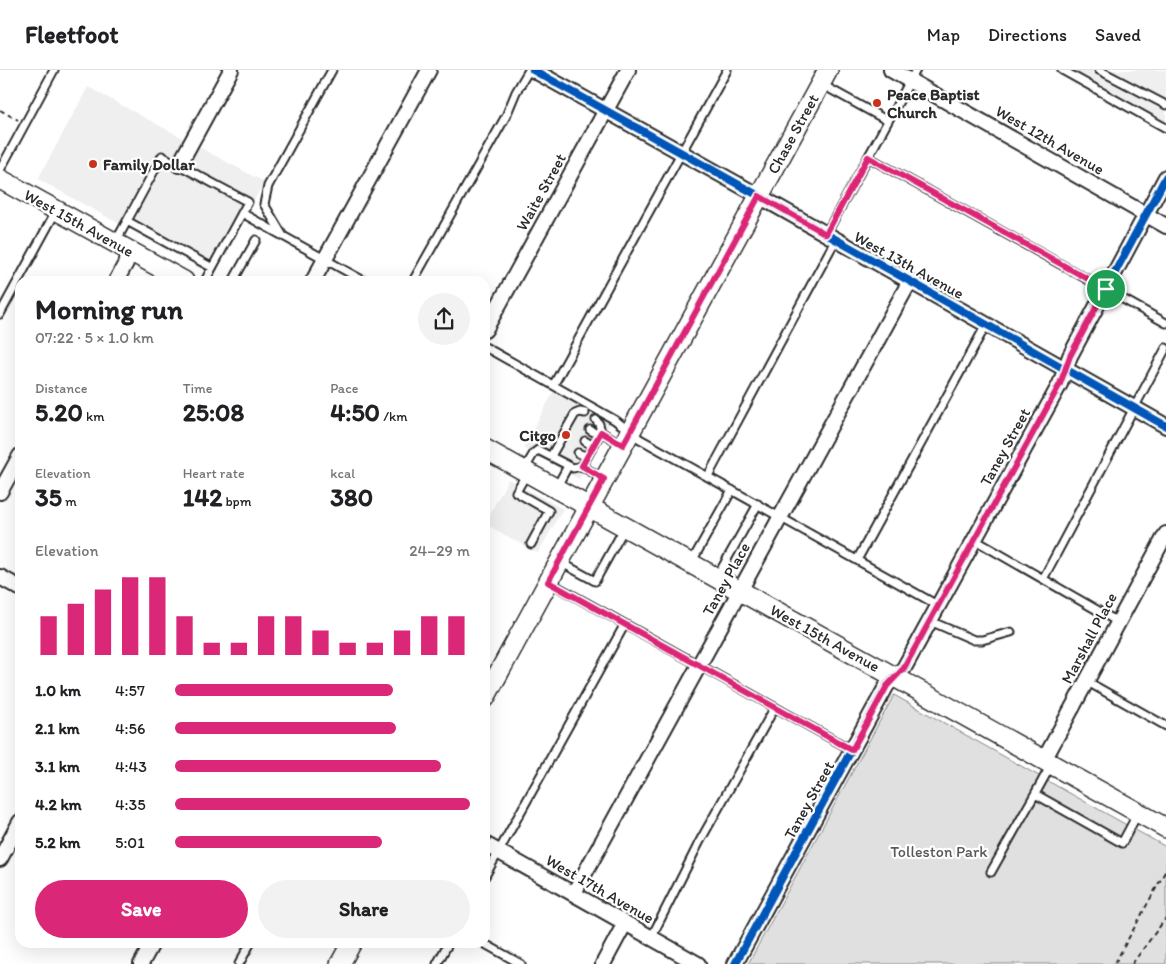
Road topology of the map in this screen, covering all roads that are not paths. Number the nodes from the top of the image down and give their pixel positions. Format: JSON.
{"nodes":[{"id":1,"x":54,"y":70,"type":"edge"},
{"id":2,"x":231,"y":70,"type":"edge"},
{"id":3,"x":332,"y":70,"type":"edge"},
{"id":4,"x":429,"y":70,"type":"edge"},
{"id":5,"x":528,"y":70,"type":"edge"},
{"id":6,"x":533,"y":70,"type":"edge"},
{"id":7,"x":628,"y":70,"type":"edge"},
{"id":8,"x":727,"y":70,"type":"edge"},
{"id":9,"x":891,"y":70,"type":"edge"},
{"id":10,"x":1062,"y":70,"type":"edge"},
{"id":11,"x":1099,"y":70,"type":"edge"},
{"id":12,"x":913,"y":75,"type":"edge"},
{"id":13,"x":824,"y":77,"type":"edge"},
{"id":14,"x":1166,"y":105,"type":"edge"},
{"id":15,"x":605,"y":110,"type":"junction"},
{"id":16,"x":888,"y":122,"type":"junction"},
{"id":17,"x":1166,"y":128,"type":"edge"},
{"id":18,"x":681,"y":152,"type":"junction"},
{"id":19,"x":868,"y":157,"type":"junction"},
{"id":20,"x":179,"y":165,"type":"junction"},
{"id":21,"x":0,"y":170,"type":"edge"},
{"id":22,"x":1166,"y":177,"type":"edge"},
{"id":23,"x":0,"y":179,"type":"edge"},
{"id":24,"x":759,"y":196,"type":"junction"},
{"id":25,"x":57,"y":210,"type":"junction"},
{"id":26,"x":242,"y":213,"type":"junction"},
{"id":27,"x":1146,"y":215,"type":"junction"},
{"id":28,"x":127,"y":221,"type":"junction"},
{"id":29,"x":1166,"y":226,"type":"edge"},
{"id":30,"x":284,"y":236,"type":"junction"},
{"id":31,"x":831,"y":237,"type":"junction"},
{"id":32,"x":256,"y":240,"type":"dead end"},
{"id":33,"x":115,"y":243,"type":"junction"},
{"id":34,"x":132,"y":252,"type":"junction"},
{"id":35,"x":325,"y":260,"type":"junction"},
{"id":36,"x":212,"y":267,"type":"junction"},
{"id":37,"x":21,"y":276,"type":"edge"},
{"id":38,"x":119,"y":276,"type":"edge"},
{"id":39,"x":175,"y":276,"type":"edge"},
{"id":40,"x":208,"y":276,"type":"edge"},
{"id":41,"x":236,"y":276,"type":"edge"},
{"id":42,"x":317,"y":276,"type":"edge"},
{"id":43,"x":355,"y":276,"type":"edge"},
{"id":44,"x":416,"y":276,"type":"edge"},
{"id":45,"x":910,"y":281,"type":"junction"},
{"id":46,"x":15,"y":287,"type":"edge"},
{"id":47,"x":1106,"y":289,"type":"junction"},
{"id":48,"x":0,"y":314,"type":"edge"},
{"id":49,"x":490,"y":321,"type":"edge"},
{"id":50,"x":1166,"y":323,"type":"edge"},
{"id":51,"x":986,"y":325,"type":"junction"},
{"id":52,"x":1166,"y":348,"type":"edge"},
{"id":53,"x":490,"y":350,"type":"edge"},
{"id":54,"x":1065,"y":369,"type":"junction"},
{"id":55,"x":554,"y":384,"type":"junction"},
{"id":56,"x":1134,"y":408,"type":"junction"},
{"id":57,"x":586,"y":413,"type":"dead end"},
{"id":58,"x":572,"y":419,"type":"junction"},
{"id":59,"x":596,"y":420,"type":"dead end"},
{"id":60,"x":579,"y":424,"type":"dead end"},
{"id":61,"x":1166,"y":426,"type":"edge"},
{"id":62,"x":566,"y":430,"type":"junction"},
{"id":63,"x":590,"y":430,"type":"dead end"},
{"id":64,"x":574,"y":434,"type":"dead end"},
{"id":65,"x":600,"y":434,"type":"junction"},
{"id":66,"x":627,"y":438,"type":"junction"},
{"id":67,"x":585,"y":441,"type":"dead end"},
{"id":68,"x":559,"y":442,"type":"junction"},
{"id":69,"x":567,"y":446,"type":"dead end"},
{"id":70,"x":593,"y":446,"type":"junction"},
{"id":71,"x":490,"y":452,"type":"edge"},
{"id":72,"x":578,"y":453,"type":"dead end"},
{"id":73,"x":552,"y":456,"type":"junction"},
{"id":74,"x":587,"y":457,"type":"junction"},
{"id":75,"x":15,"y":465,"type":"edge"},
{"id":76,"x":568,"y":466,"type":"junction"},
{"id":77,"x":582,"y":466,"type":"junction"},
{"id":78,"x":525,"y":472,"type":"junction"},
{"id":79,"x":708,"y":476,"type":"junction"},
{"id":80,"x":604,"y":479,"type":"junction"},
{"id":81,"x":556,"y":488,"type":"junction"},
{"id":82,"x":732,"y":490,"type":"junction"},
{"id":83,"x":0,"y":492,"type":"edge"},
{"id":84,"x":758,"y":504,"type":"junction"},
{"id":85,"x":589,"y":507,"type":"junction"},
{"id":86,"x":780,"y":517,"type":"junction"},
{"id":87,"x":625,"y":527,"type":"junction"},
{"id":88,"x":1166,"y":534,"type":"edge"},
{"id":89,"x":974,"y":540,"type":"junction"},
{"id":90,"x":531,"y":544,"type":"dead end"},
{"id":91,"x":857,"y":560,"type":"junction"},
{"id":92,"x":559,"y":562,"type":"junction"},
{"id":93,"x":691,"y":563,"type":"junction"},
{"id":94,"x":0,"y":578,"type":"edge"},
{"id":95,"x":717,"y":578,"type":"junction"},
{"id":96,"x":1044,"y":579,"type":"junction"},
{"id":97,"x":548,"y":582,"type":"junction"},
{"id":98,"x":15,"y":586,"type":"edge"},
{"id":99,"x":740,"y":591,"type":"junction"},
{"id":100,"x":939,"y":606,"type":"junction"},
{"id":101,"x":930,"y":621,"type":"junction"},
{"id":102,"x":1118,"y":622,"type":"junction"},
{"id":103,"x":626,"y":624,"type":"junction"},
{"id":104,"x":1011,"y":632,"type":"dead end"},
{"id":105,"x":699,"y":664,"type":"junction"},
{"id":106,"x":896,"y":677,"type":"junction"},
{"id":107,"x":1086,"y":681,"type":"junction"},
{"id":108,"x":490,"y":689,"type":"edge"},
{"id":109,"x":776,"y":707,"type":"junction"},
{"id":110,"x":1165,"y":724,"type":"edge"},
{"id":111,"x":852,"y":750,"type":"junction"},
{"id":112,"x":1048,"y":762,"type":"junction"},
{"id":113,"x":1035,"y":794,"type":"junction"},
{"id":114,"x":1138,"y":812,"type":"junction"},
{"id":115,"x":1166,"y":828,"type":"edge"},
{"id":116,"x":15,"y":833,"type":"edge"},
{"id":117,"x":490,"y":847,"type":"edge"},
{"id":118,"x":499,"y":852,"type":"junction"},
{"id":119,"x":0,"y":859,"type":"edge"},
{"id":120,"x":490,"y":867,"type":"edge"},
{"id":121,"x":991,"y":872,"type":"dead end"},
{"id":122,"x":574,"y":894,"type":"junction"},
{"id":123,"x":626,"y":923,"type":"junction"},
{"id":124,"x":652,"y":938,"type":"junction"},
{"id":125,"x":490,"y":947,"type":"edge"},
{"id":126,"x":150,"y":948,"type":"edge"},
{"id":127,"x":248,"y":948,"type":"edge"},
{"id":128,"x":349,"y":948,"type":"edge"},
{"id":129,"x":446,"y":948,"type":"edge"},
{"id":130,"x":141,"y":964,"type":"edge"},
{"id":131,"x":239,"y":964,"type":"edge"},
{"id":132,"x":341,"y":964,"type":"edge"},
{"id":133,"x":437,"y":964,"type":"edge"},
{"id":134,"x":521,"y":964,"type":"edge"},
{"id":135,"x":603,"y":964,"type":"edge"},
{"id":136,"x":698,"y":964,"type":"edge"},
{"id":137,"x":735,"y":964,"type":"edge"}],
"edges":[{"from":1,"to":21,"type":"lane"},
{"from":2,"to":20,"type":"street"},
{"from":3,"to":30,"type":"lane"},
{"from":4,"to":35,"type":"street"},
{"from":5,"to":44,"type":"lane"},
{"from":6,"to":15,"type":"street","name":"West 13th Avenue"},
{"from":7,"to":15,"type":"street","name":"Waite Street"},
{"from":8,"to":18,"type":"lane"},
{"from":9,"to":12,"type":"street","name":"West 12th Avenue"},
{"from":10,"to":17,"type":"lane"},
{"from":11,"to":14,"type":"lane"},
{"from":12,"to":16,"type":"lane"},
{"from":12,"to":27,"type":"street","name":"West 12th Avenue"},
{"from":13,"to":16,"type":"lane"},
{"from":13,"to":24,"type":"main road","name":"Chase Street"},
{"from":15,"to":18,"type":"street","name":"West 13th Avenue"},
{"from":15,"to":49,"type":"street","name":"Waite Street"},
{"from":16,"to":19,"type":"lane"},
{"from":18,"to":24,"type":"street","name":"West 13th Avenue"},
{"from":18,"to":55,"type":"lane"},
{"from":19,"to":31,"type":"lane"},
{"from":19,"to":47,"type":"lane"},
{"from":20,"to":26,"type":"lane"},
{"from":20,"to":28,"type":"lane"},
{"from":22,"to":27,"type":"street","name":"Taney Street"},
{"from":23,"to":25,"type":"main road","name":"West 15th Avenue"},
{"from":24,"to":31,"type":"street","name":"West 13th Avenue"},
{"from":24,"to":66,"type":"main road","name":"Chase Street"},
{"from":25,"to":33,"type":"main road","name":"West 15th Avenue"},
{"from":25,"to":37,"type":"lane"},
{"from":26,"to":30,"type":"lane"},
{"from":26,"to":36,"type":"lane"},
{"from":27,"to":29,"type":"street","name":"West 12th Avenue"},
{"from":27,"to":47,"type":"street","name":"Taney Street"},
{"from":28,"to":33,"type":"lane"},
{"from":28,"to":36,"type":"lane"},
{"from":30,"to":35,"type":"lane"},
{"from":31,"to":45,"type":"street","name":"West 13th Avenue"},
{"from":31,"to":79,"type":"lane"},
{"from":32,"to":41,"type":"lane"},
{"from":33,"to":34,"type":"main road","name":"West 15th Avenue"},
{"from":34,"to":38,"type":"street"},
{"from":34,"to":39,"type":"main road","name":"West 15th Avenue"},
{"from":35,"to":42,"type":"street"},
{"from":35,"to":43,"type":"lane"},
{"from":36,"to":40,"type":"lane"},
{"from":45,"to":51,"type":"street","name":"West 13th Avenue"},
{"from":45,"to":86,"type":"street","name":"Taney Place"},
{"from":46,"to":48,"type":"lane"},
{"from":47,"to":50,"type":"lane"},
{"from":47,"to":54,"type":"street","name":"Taney Street"},
{"from":51,"to":54,"type":"street","name":"West 13th Avenue"},
{"from":51,"to":91,"type":"lane"},
{"from":52,"to":56,"type":"lane"},
{"from":53,"to":55,"type":"lane"},
{"from":54,"to":56,"type":"street","name":"West 13th Avenue"},
{"from":54,"to":89,"type":"street","name":"Taney Street"},
{"from":55,"to":66,"type":"lane"},
{"from":56,"to":61,"type":"street","name":"West 13th Avenue"},
{"from":56,"to":96,"type":"lane"},
{"from":57,"to":58,"type":"lane"},
{"from":58,"to":60,"type":"lane"},
{"from":58,"to":62,"type":"lane"},
{"from":59,"to":65,"type":"lane"},
{"from":62,"to":64,"type":"lane"},
{"from":62,"to":68,"type":"lane"},
{"from":63,"to":65,"type":"lane"},
{"from":65,"to":66,"type":"lane"},
{"from":65,"to":70,"type":"lane"},
{"from":66,"to":79,"type":"lane"},
{"from":66,"to":80,"type":"main road","name":"Chase Street"},
{"from":67,"to":70,"type":"lane"},
{"from":68,"to":69,"type":"lane"},
{"from":68,"to":73,"type":"lane"},
{"from":70,"to":74,"type":"lane"},
{"from":71,"to":78,"type":"main road","name":"West 15th Avenue"},
{"from":72,"to":74,"type":"lane"},
{"from":73,"to":76,"type":"lane"},
{"from":73,"to":78,"type":"lane"},
{"from":74,"to":77,"type":"lane"},
{"from":75,"to":83,"type":"street"},
{"from":76,"to":77,"type":"lane"},
{"from":76,"to":81,"type":"lane"},
{"from":77,"to":80,"type":"lane"},
{"from":78,"to":81,"type":"main road","name":"West 15th Avenue"},
{"from":78,"to":90,"type":"lane"},
{"from":79,"to":82,"type":"lane"},
{"from":80,"to":85,"type":"main road","name":"Chase Street"},
{"from":81,"to":85,"type":"main road","name":"West 15th Avenue"},
{"from":82,"to":84,"type":"lane"},
{"from":82,"to":93,"type":"lane"},
{"from":84,"to":86,"type":"lane"},
{"from":84,"to":95,"type":"lane"},
{"from":85,"to":87,"type":"main road","name":"West 15th Avenue"},
{"from":85,"to":92,"type":"main road","name":"Chase Street"},
{"from":86,"to":91,"type":"lane"},
{"from":86,"to":99,"type":"street","name":"Taney Place"},
{"from":87,"to":92,"type":"lane"},
{"from":87,"to":93,"type":"main road","name":"West 15th Avenue"},
{"from":88,"to":102,"type":"street","name":"Marshall Place"},
{"from":89,"to":96,"type":"lane"},
{"from":89,"to":100,"type":"street","name":"Taney Street"},
{"from":91,"to":100,"type":"lane"},
{"from":92,"to":97,"type":"main road","name":"Chase Street"},
{"from":93,"to":95,"type":"main road","name":"West 15th Avenue"},
{"from":94,"to":98,"type":"street"},
{"from":95,"to":99,"type":"main road","name":"West 15th Avenue"},
{"from":96,"to":102,"type":"lane"},
{"from":97,"to":103,"type":"lane"},
{"from":97,"to":108,"type":"main road","name":"Chase Street"},
{"from":99,"to":105,"type":"street","name":"Taney Place"},
{"from":99,"to":106,"type":"main road","name":"West 15th Avenue"},
{"from":100,"to":101,"type":"street","name":"Taney Street"},
{"from":101,"to":104,"type":"lane"},
{"from":101,"to":106,"type":"street","name":"Taney Street"},
{"from":102,"to":107,"type":"street","name":"Marshall Place"},
{"from":103,"to":105,"type":"lane"},
{"from":103,"to":118,"type":"lane"},
{"from":105,"to":109,"type":"lane"},
{"from":105,"to":122,"type":"street","name":"Taney Place"},
{"from":106,"to":111,"type":"street","name":"Taney Street"},
{"from":106,"to":112,"type":"main road","name":"West 15th Avenue"},
{"from":107,"to":110,"type":"lane"},
{"from":107,"to":112,"type":"street","name":"Marshall Place"},
{"from":109,"to":111,"type":"lane"},
{"from":109,"to":124,"type":"lane"},
{"from":111,"to":137,"type":"street","name":"Taney Street"},
{"from":112,"to":113,"type":"lane"},
{"from":112,"to":114,"type":"main road","name":"West 15th Avenue"},
{"from":113,"to":114,"type":"lane"},
{"from":113,"to":121,"type":"lane"},
{"from":114,"to":115,"type":"main road","name":"West 15th Avenue"},
{"from":116,"to":119,"type":"street"},
{"from":117,"to":118,"type":"street","name":"West 17th Avenue"},
{"from":118,"to":120,"type":"lane"},
{"from":118,"to":122,"type":"street","name":"West 17th Avenue"},
{"from":122,"to":123,"type":"street","name":"West 17th Avenue"},
{"from":123,"to":124,"type":"street","name":"West 17th Avenue"},
{"from":123,"to":135,"type":"street"},
{"from":124,"to":136,"type":"street","name":"West 17th Avenue"},
{"from":125,"to":134,"type":"lane"},
{"from":126,"to":130,"type":"street"},
{"from":127,"to":131,"type":"lane"},
{"from":128,"to":132,"type":"main road"},
{"from":129,"to":133,"type":"lane"}]}
